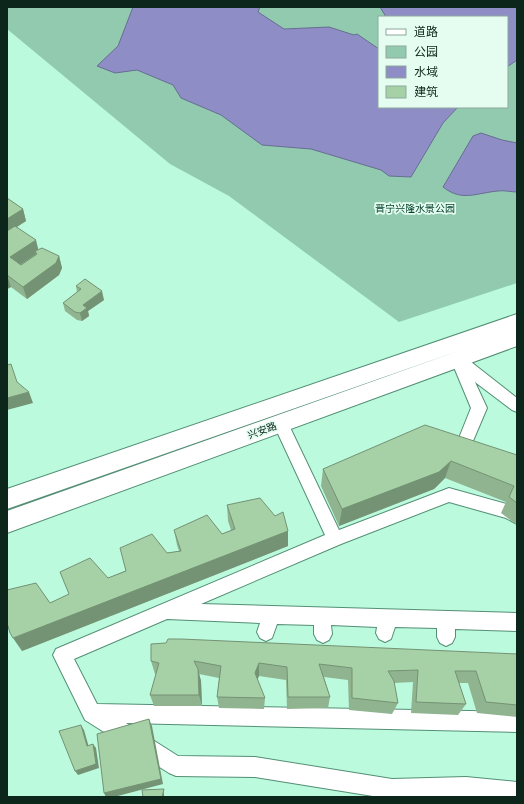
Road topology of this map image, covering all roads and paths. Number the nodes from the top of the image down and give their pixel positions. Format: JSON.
{"nodes":[{"id":1,"x":517,"y":322,"type":"edge"},
{"id":2,"x":517,"y":338,"type":"edge"},
{"id":3,"x":458,"y":360,"type":"junction"},
{"id":4,"x":517,"y":406,"type":"edge"},
{"id":5,"x":281,"y":423,"type":"junction"},
{"id":6,"x":465,"y":443,"type":"edge"},
{"id":7,"x":7,"y":499,"type":"edge"},
{"id":8,"x":517,"y":517,"type":"edge"},
{"id":9,"x":7,"y":522,"type":"edge"},
{"id":10,"x":335,"y":539,"type":"junction"},
{"id":11,"x":165,"y":611,"type":"junction"},
{"id":12,"x":271,"y":615,"type":"junction"},
{"id":13,"x":322,"y":616,"type":"junction"},
{"id":14,"x":517,"y":622,"type":"edge"},
{"id":15,"x":266,"y":632,"type":"dead end"},
{"id":16,"x":323,"y":634,"type":"dead end"},
{"id":17,"x":92,"y":713,"type":"junction"},
{"id":18,"x":517,"y":722,"type":"edge"},
{"id":19,"x":517,"y":792,"type":"edge"}],
"edges":[{"from":1,"to":7,"type":"main road","name":"兴安路"},
{"from":2,"to":3,"type":"main road","name":"兴安路"},
{"from":3,"to":4,"type":"street"},
{"from":3,"to":5,"type":"main road","name":"兴安路"},
{"from":3,"to":6,"type":"street"},
{"from":5,"to":9,"type":"main road","name":"兴安路"},
{"from":5,"to":10,"type":"street"},
{"from":8,"to":10,"type":"street"},
{"from":10,"to":11,"type":"street"},
{"from":11,"to":12,"type":"street"},
{"from":11,"to":17,"type":"street"},
{"from":12,"to":13,"type":"street"},
{"from":12,"to":15,"type":"street"},
{"from":13,"to":14,"type":"street"},
{"from":13,"to":16,"type":"street"},
{"from":17,"to":18,"type":"street"},
{"from":17,"to":19,"type":"street"}]}
